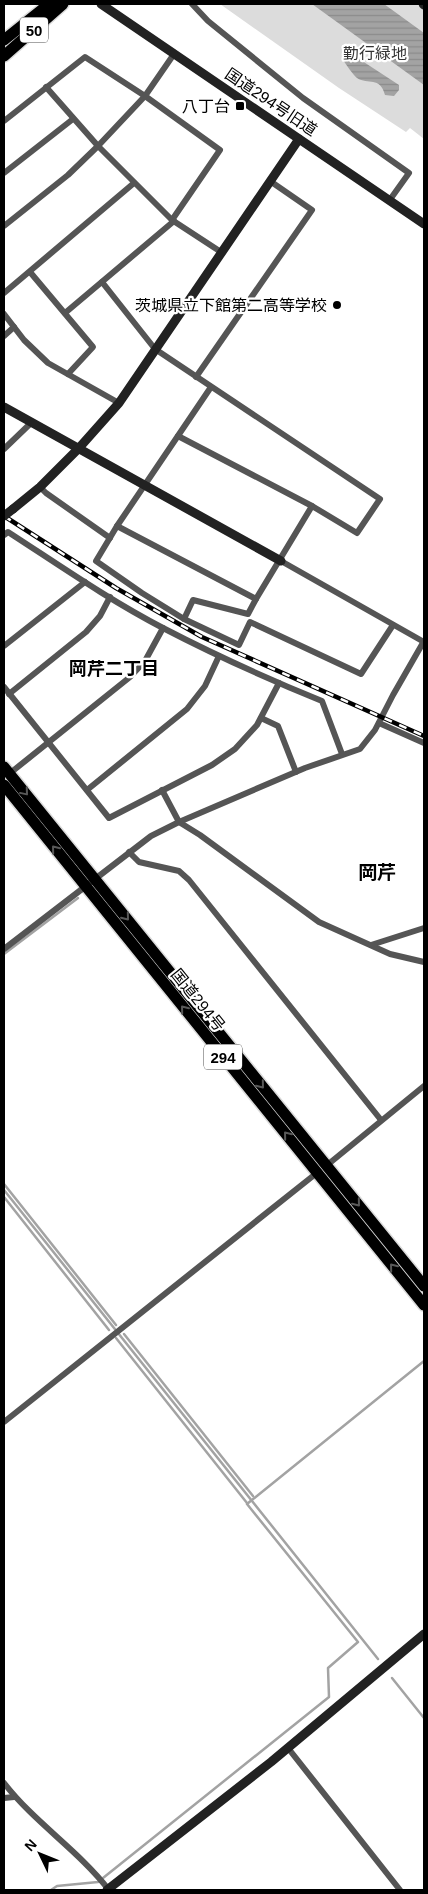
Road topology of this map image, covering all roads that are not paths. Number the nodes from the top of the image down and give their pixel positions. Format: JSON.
{"nodes":[{"id":1,"x":49,"y":4,"type":"edge"},
{"id":2,"x":62,"y":4,"type":"edge"},
{"id":3,"x":101,"y":4,"type":"edge"},
{"id":4,"x":192,"y":4,"type":"edge"},
{"id":5,"x":4,"y":40,"type":"edge"},
{"id":6,"x":174,"y":54,"type":"junction"},
{"id":7,"x":4,"y":56,"type":"edge"},
{"id":8,"x":46,"y":87,"type":"junction"},
{"id":9,"x":145,"y":96,"type":"junction"},
{"id":10,"x":73,"y":119,"type":"junction"},
{"id":11,"x":4,"y":121,"type":"edge"},
{"id":12,"x":298,"y":139,"type":"junction"},
{"id":13,"x":98,"y":146,"type":"junction"},
{"id":14,"x":4,"y":173,"type":"edge"},
{"id":15,"x":270,"y":181,"type":"junction"},
{"id":16,"x":134,"y":183,"type":"junction"},
{"id":17,"x":390,"y":202,"type":"junction"},
{"id":18,"x":173,"y":220,"type":"junction"},
{"id":19,"x":424,"y":224,"type":"edge"},
{"id":20,"x":4,"y":226,"type":"edge"},
{"id":21,"x":221,"y":252,"type":"junction"},
{"id":22,"x":30,"y":272,"type":"junction"},
{"id":23,"x":102,"y":282,"type":"junction"},
{"id":24,"x":4,"y":293,"type":"edge"},
{"id":25,"x":64,"y":313,"type":"junction"},
{"id":26,"x":4,"y":314,"type":"edge"},
{"id":27,"x":14,"y":327,"type":"junction"},
{"id":28,"x":4,"y":336,"type":"edge"},
{"id":29,"x":155,"y":350,"type":"junction"},
{"id":30,"x":68,"y":374,"type":"junction"},
{"id":31,"x":196,"y":377,"type":"junction"},
{"id":32,"x":211,"y":387,"type":"junction"},
{"id":33,"x":119,"y":402,"type":"junction"},
{"id":34,"x":4,"y":407,"type":"edge"},
{"id":35,"x":32,"y":422,"type":"junction"},
{"id":36,"x":178,"y":436,"type":"junction"},
{"id":37,"x":79,"y":448,"type":"junction"},
{"id":38,"x":4,"y":449,"type":"edge"},
{"id":39,"x":146,"y":485,"type":"junction"},
{"id":40,"x":40,"y":486,"type":"junction"},
{"id":41,"x":312,"y":506,"type":"junction"},
{"id":42,"x":4,"y":516,"type":"edge"},
{"id":43,"x":117,"y":526,"type":"junction"},
{"id":44,"x":4,"y":536,"type":"edge"},
{"id":45,"x":110,"y":538,"type":"junction"},
{"id":46,"x":281,"y":561,"type":"junction"},
{"id":47,"x":85,"y":582,"type":"junction"},
{"id":48,"x":110,"y":598,"type":"junction"},
{"id":49,"x":256,"y":599,"type":"junction"},
{"id":50,"x":248,"y":614,"type":"junction"},
{"id":51,"x":184,"y":619,"type":"junction"},
{"id":52,"x":250,"y":622,"type":"junction"},
{"id":53,"x":394,"y":625,"type":"junction"},
{"id":54,"x":163,"y":628,"type":"junction"},
{"id":55,"x":424,"y":641,"type":"edge"},
{"id":56,"x":4,"y":646,"type":"edge"},
{"id":57,"x":218,"y":656,"type":"junction"},
{"id":58,"x":279,"y":683,"type":"junction"},
{"id":59,"x":4,"y":687,"type":"edge"},
{"id":60,"x":9,"y":694,"type":"junction"},
{"id":61,"x":261,"y":718,"type":"junction"},
{"id":62,"x":379,"y":723,"type":"junction"},
{"id":63,"x":48,"y":742,"type":"junction"},
{"id":64,"x":424,"y":743,"type":"edge"},
{"id":65,"x":342,"y":754,"type":"junction"},
{"id":66,"x":6,"y":770,"type":"edge"},
{"id":67,"x":296,"y":772,"type":"junction"},
{"id":68,"x":4,"y":784,"type":"edge"},
{"id":69,"x":87,"y":790,"type":"junction"},
{"id":70,"x":162,"y":790,"type":"junction"},
{"id":71,"x":179,"y":822,"type":"junction"},
{"id":72,"x":129,"y":852,"type":"junction"},
{"id":73,"x":96,"y":879,"type":"junction"},
{"id":74,"x":86,"y":886,"type":"junction"},
{"id":75,"x":424,"y":928,"type":"edge"},
{"id":76,"x":371,"y":946,"type":"junction"},
{"id":77,"x":4,"y":949,"type":"edge"},
{"id":78,"x":424,"y":962,"type":"edge"},
{"id":79,"x":424,"y":1086,"type":"edge"},
{"id":80,"x":381,"y":1120,"type":"junction"},
{"id":81,"x":322,"y":1169,"type":"junction"},
{"id":82,"x":424,"y":1286,"type":"edge"},
{"id":83,"x":424,"y":1304,"type":"edge"},
{"id":84,"x":4,"y":1422,"type":"edge"},
{"id":85,"x":424,"y":1634,"type":"edge"},
{"id":86,"x":288,"y":1748,"type":"junction"},
{"id":87,"x":4,"y":1783,"type":"edge"},
{"id":88,"x":14,"y":1796,"type":"junction"},
{"id":89,"x":4,"y":1798,"type":"edge"},
{"id":90,"x":105,"y":1886,"type":"edge"},
{"id":91,"x":400,"y":1890,"type":"edge"}],
"edges":[{"from":1,"to":5,"type":"highway","number":"50"},
{"from":2,"to":7,"type":"highway","number":"50"},
{"from":3,"to":6,"type":"street","name":"国道294号旧道"},
{"from":4,"to":17,"type":"street"},
{"from":6,"to":9,"type":"street"},
{"from":6,"to":12,"type":"street","name":"国道294号旧道"},
{"from":8,"to":9,"type":"street"},
{"from":8,"to":10,"type":"street"},
{"from":8,"to":11,"type":"street"},
{"from":9,"to":13,"type":"street"},
{"from":9,"to":18,"type":"street"},
{"from":10,"to":13,"type":"street"},
{"from":10,"to":14,"type":"street"},
{"from":12,"to":15,"type":"street"},
{"from":12,"to":17,"type":"street","name":"国道294号旧道"},
{"from":13,"to":16,"type":"street"},
{"from":13,"to":20,"type":"street"},
{"from":15,"to":21,"type":"street"},
{"from":15,"to":31,"type":"street"},
{"from":16,"to":18,"type":"street"},
{"from":16,"to":22,"type":"street"},
{"from":17,"to":19,"type":"street","name":"国道294号旧道"},
{"from":18,"to":21,"type":"street"},
{"from":18,"to":23,"type":"street"},
{"from":21,"to":29,"type":"street"},
{"from":22,"to":24,"type":"street"},
{"from":22,"to":25,"type":"street"},
{"from":23,"to":25,"type":"street"},
{"from":23,"to":29,"type":"street"},
{"from":25,"to":30,"type":"street"},
{"from":26,"to":27,"type":"street"},
{"from":27,"to":28,"type":"street"},
{"from":27,"to":30,"type":"street"},
{"from":29,"to":31,"type":"street"},
{"from":29,"to":33,"type":"street"},
{"from":30,"to":33,"type":"street"},
{"from":31,"to":32,"type":"street"},
{"from":32,"to":36,"type":"street"},
{"from":32,"to":41,"type":"street"},
{"from":33,"to":37,"type":"street"},
{"from":34,"to":35,"type":"street"},
{"from":35,"to":37,"type":"street"},
{"from":35,"to":38,"type":"street"},
{"from":36,"to":39,"type":"street"},
{"from":36,"to":41,"type":"street"},
{"from":37,"to":39,"type":"street"},
{"from":37,"to":40,"type":"street"},
{"from":39,"to":43,"type":"street"},
{"from":39,"to":46,"type":"street"},
{"from":40,"to":42,"type":"street","bridge":true},
{"from":40,"to":45,"type":"street"},
{"from":41,"to":46,"type":"street"},
{"from":43,"to":45,"type":"street"},
{"from":43,"to":49,"type":"street"},
{"from":44,"to":47,"type":"street"},
{"from":45,"to":51,"type":"street"},
{"from":46,"to":49,"type":"street"},
{"from":46,"to":53,"type":"street"},
{"from":47,"to":48,"type":"street"},
{"from":47,"to":56,"type":"street"},
{"from":48,"to":54,"type":"street"},
{"from":48,"to":60,"type":"street"},
{"from":49,"to":50,"type":"street"},
{"from":50,"to":51,"type":"street"},
{"from":50,"to":52,"type":"street"},
{"from":51,"to":52,"type":"street"},
{"from":52,"to":53,"type":"street"},
{"from":53,"to":55,"type":"street"},
{"from":54,"to":57,"type":"street"},
{"from":54,"to":63,"type":"street"},
{"from":55,"to":62,"type":"street"},
{"from":57,"to":58,"type":"street"},
{"from":57,"to":69,"type":"street"},
{"from":58,"to":61,"type":"street"},
{"from":58,"to":65,"type":"street"},
{"from":59,"to":60,"type":"street"},
{"from":60,"to":63,"type":"street"},
{"from":61,"to":67,"type":"street"},
{"from":61,"to":70,"type":"street"},
{"from":62,"to":64,"type":"street"},
{"from":62,"to":65,"type":"street"},
{"from":63,"to":66,"type":"street"},
{"from":63,"to":69,"type":"street"},
{"from":65,"to":67,"type":"street"},
{"from":66,"to":73,"type":"highway","name":"国道294号","number":"294","one_way":true},
{"from":67,"to":71,"type":"street"},
{"from":74,"to":68,"type":"highway","name":"国道294号","number":"294","one_way":true},
{"from":69,"to":70,"type":"street"},
{"from":70,"to":71,"type":"street"},
{"from":71,"to":72,"type":"street"},
{"from":71,"to":76,"type":"street"},
{"from":72,"to":73,"type":"street"},
{"from":72,"to":80,"type":"street"},
{"from":73,"to":74,"type":"street"},
{"from":73,"to":81,"type":"highway","name":"国道294号","number":"294","one_way":true},
{"from":74,"to":77,"type":"street"},
{"from":81,"to":74,"type":"highway","name":"国道294号","number":"294","one_way":true},
{"from":75,"to":76,"type":"street"},
{"from":76,"to":78,"type":"street"},
{"from":79,"to":80,"type":"street"},
{"from":80,"to":81,"type":"street"},
{"from":81,"to":82,"type":"highway","name":"国道294号","number":"294","one_way":true},
{"from":83,"to":81,"type":"highway","name":"国道294号","number":"294","one_way":true},
{"from":81,"to":84,"type":"street"},
{"from":85,"to":86,"type":"street"},
{"from":86,"to":90,"type":"street"},
{"from":86,"to":91,"type":"street"},
{"from":87,"to":88,"type":"street"},
{"from":88,"to":89,"type":"street"},
{"from":88,"to":90,"type":"street"}]}
